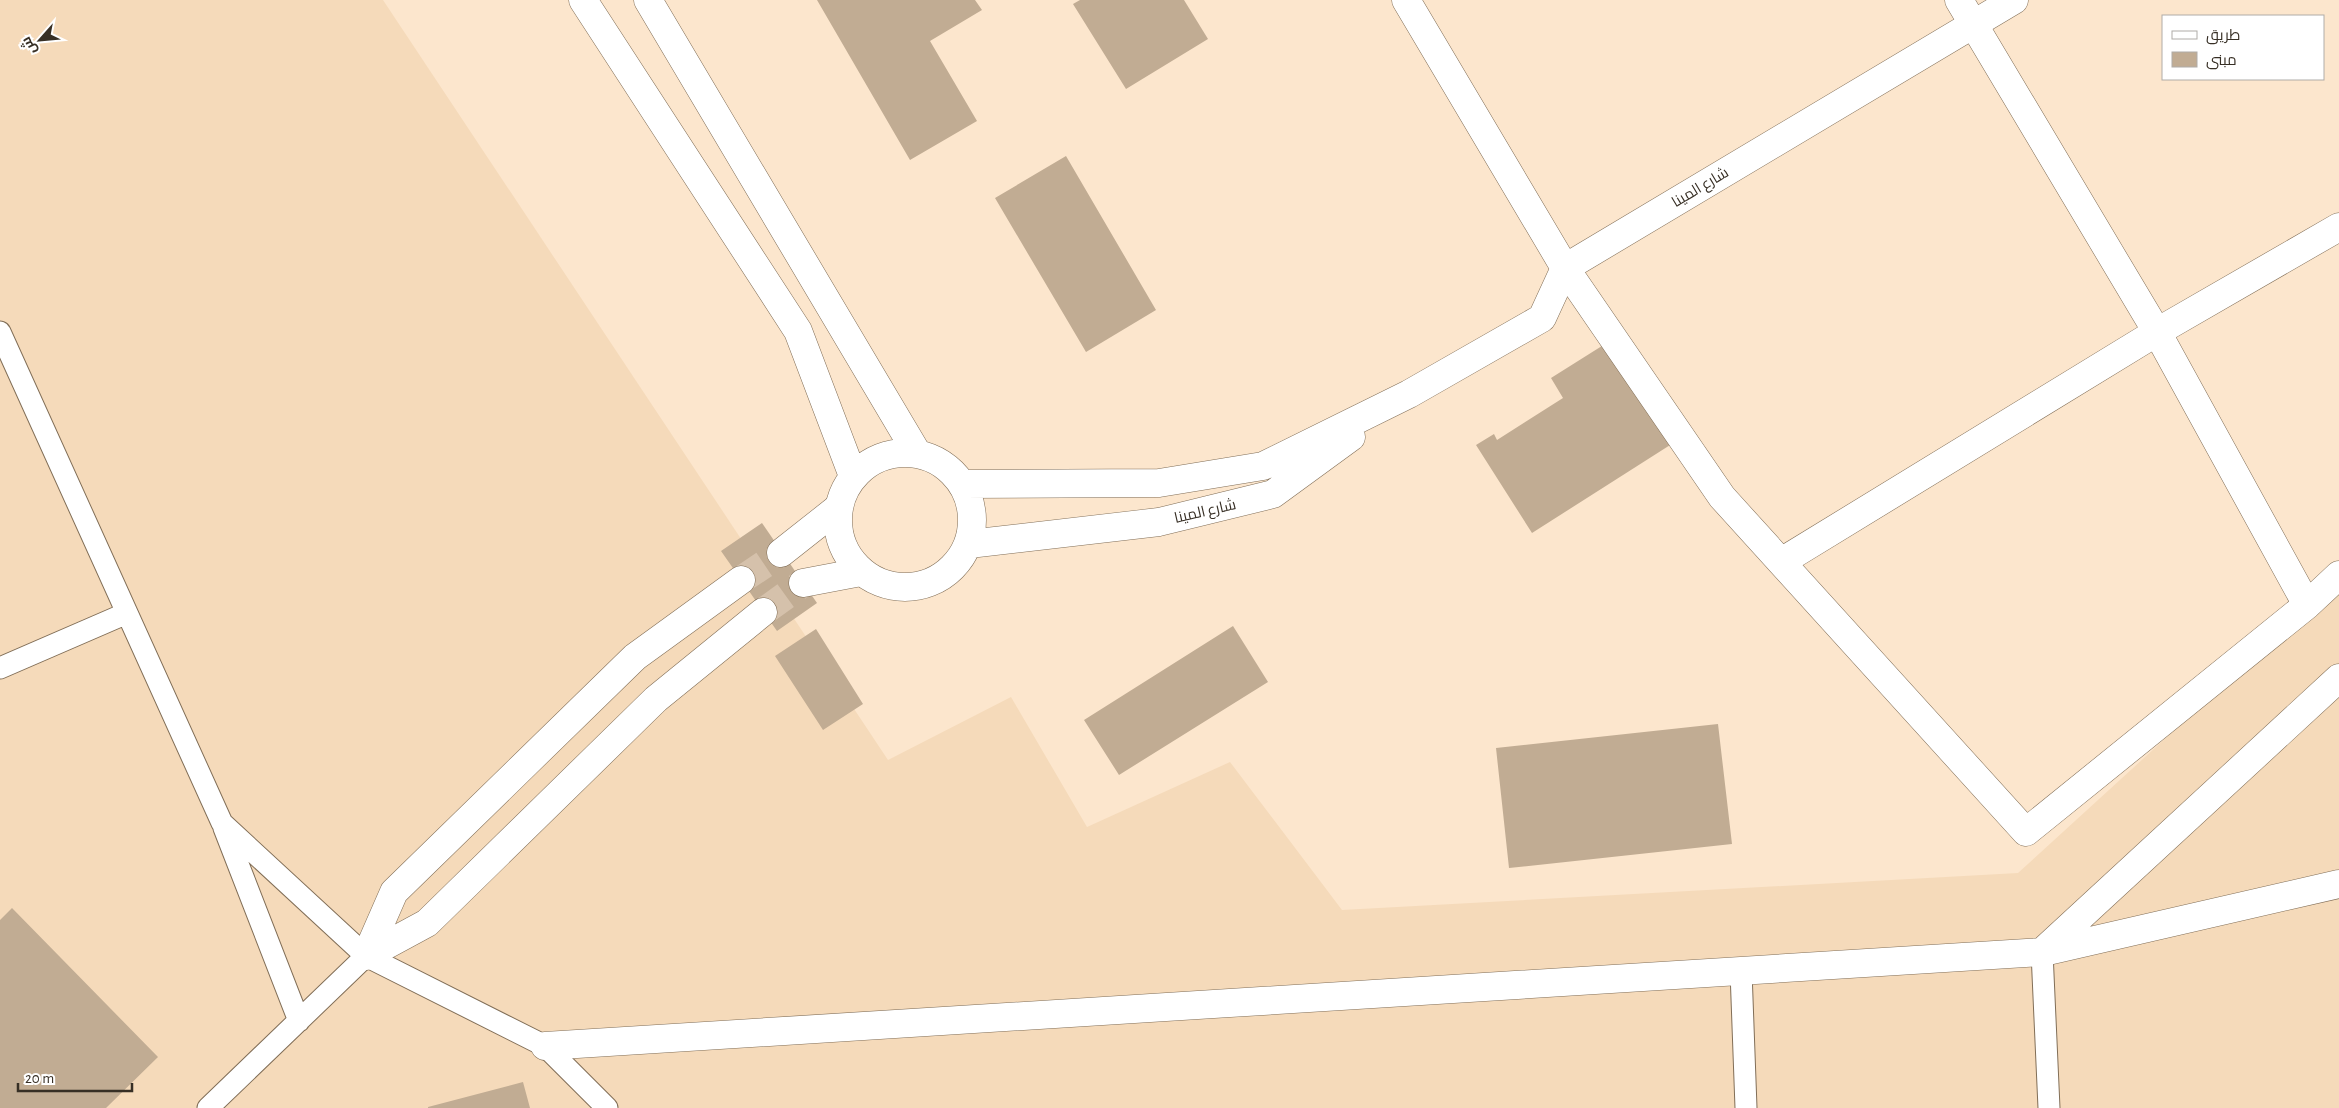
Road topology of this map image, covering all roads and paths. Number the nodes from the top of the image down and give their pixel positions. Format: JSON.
{"nodes":[{"id":1,"x":583,"y":0,"type":"edge"},
{"id":2,"x":648,"y":0,"type":"edge"},
{"id":3,"x":1406,"y":0,"type":"edge"},
{"id":4,"x":1960,"y":0,"type":"edge"},
{"id":5,"x":2014,"y":0,"type":"edge"},
{"id":6,"x":1974,"y":24,"type":"junction"},
{"id":7,"x":2339,"y":227,"type":"edge"},
{"id":8,"x":1565,"y":268,"type":"junction"},
{"id":9,"x":0,"y":332,"type":"edge"},
{"id":10,"x":2157,"y":332,"type":"junction"},
{"id":11,"x":1408,"y":394,"type":"junction"},
{"id":12,"x":916,"y":454,"type":"junction"},
{"id":13,"x":853,"y":476,"type":"junction"},
{"id":14,"x":962,"y":484,"type":"junction"},
{"id":15,"x":838,"y":508,"type":"junction"},
{"id":16,"x":969,"y":544,"type":"junction"},
{"id":17,"x":782,"y":552,"type":"tunnel mouth"},
{"id":18,"x":1781,"y":562,"type":"junction"},
{"id":19,"x":861,"y":572,"type":"junction"},
{"id":20,"x":2339,"y":576,"type":"edge"},
{"id":21,"x":741,"y":580,"type":"tunnel mouth"},
{"id":22,"x":803,"y":584,"type":"tunnel mouth"},
{"id":23,"x":2307,"y":605,"type":"junction"},
{"id":24,"x":763,"y":612,"type":"tunnel mouth"},
{"id":25,"x":127,"y":613,"type":"junction"},
{"id":26,"x":0,"y":668,"type":"edge"},
{"id":27,"x":2339,"y":678,"type":"edge"},
{"id":28,"x":222,"y":823,"type":"junction"},
{"id":29,"x":2339,"y":884,"type":"edge"},
{"id":30,"x":2042,"y":952,"type":"junction"},
{"id":31,"x":366,"y":956,"type":"junction"},
{"id":32,"x":1741,"y":971,"type":"junction"},
{"id":33,"x":299,"y":1021,"type":"junction"},
{"id":34,"x":545,"y":1046,"type":"junction"},
{"id":35,"x":208,"y":1108,"type":"edge"},
{"id":36,"x":607,"y":1108,"type":"edge"},
{"id":37,"x":1746,"y":1108,"type":"edge"},
{"id":38,"x":2050,"y":1108,"type":"edge"}],
"edges":[{"from":1,"to":13,"type":"street"},
{"from":2,"to":12,"type":"street"},
{"from":3,"to":8,"type":"street"},
{"from":4,"to":6,"type":"street"},
{"from":5,"to":6,"type":"street","name":"شارع المينا"},
{"from":6,"to":8,"type":"street","name":"شارع المينا"},
{"from":6,"to":10,"type":"street"},
{"from":7,"to":10,"type":"street"},
{"from":8,"to":11,"type":"street","name":"شارع المينا"},
{"from":8,"to":18,"type":"street"},
{"from":9,"to":25,"type":"lane"},
{"from":10,"to":18,"type":"street"},
{"from":10,"to":23,"type":"street"},
{"from":11,"to":14,"type":"street","name":"شارع المينا"},
{"from":11,"to":16,"type":"street","name":"شارع المينا"},
{"from":12,"to":13,"type":"street"},
{"from":12,"to":14,"type":"street"},
{"from":13,"to":15,"type":"street"},
{"from":14,"to":16,"type":"street"},
{"from":15,"to":17,"type":"street"},
{"from":15,"to":19,"type":"street"},
{"from":16,"to":19,"type":"street"},
{"from":18,"to":23,"type":"street"},
{"from":19,"to":22,"type":"street"},
{"from":20,"to":23,"type":"street"},
{"from":21,"to":31,"type":"street"},
{"from":24,"to":31,"type":"street"},
{"from":25,"to":26,"type":"lane"},
{"from":25,"to":28,"type":"lane"},
{"from":27,"to":30,"type":"street"},
{"from":28,"to":31,"type":"lane"},
{"from":28,"to":33,"type":"lane"},
{"from":29,"to":30,"type":"street"},
{"from":30,"to":32,"type":"street"},
{"from":30,"to":38,"type":"lane"},
{"from":31,"to":33,"type":"lane"},
{"from":31,"to":34,"type":"lane"},
{"from":32,"to":34,"type":"street"},
{"from":32,"to":37,"type":"lane"},
{"from":33,"to":35,"type":"lane"},
{"from":34,"to":36,"type":"lane"}]}
